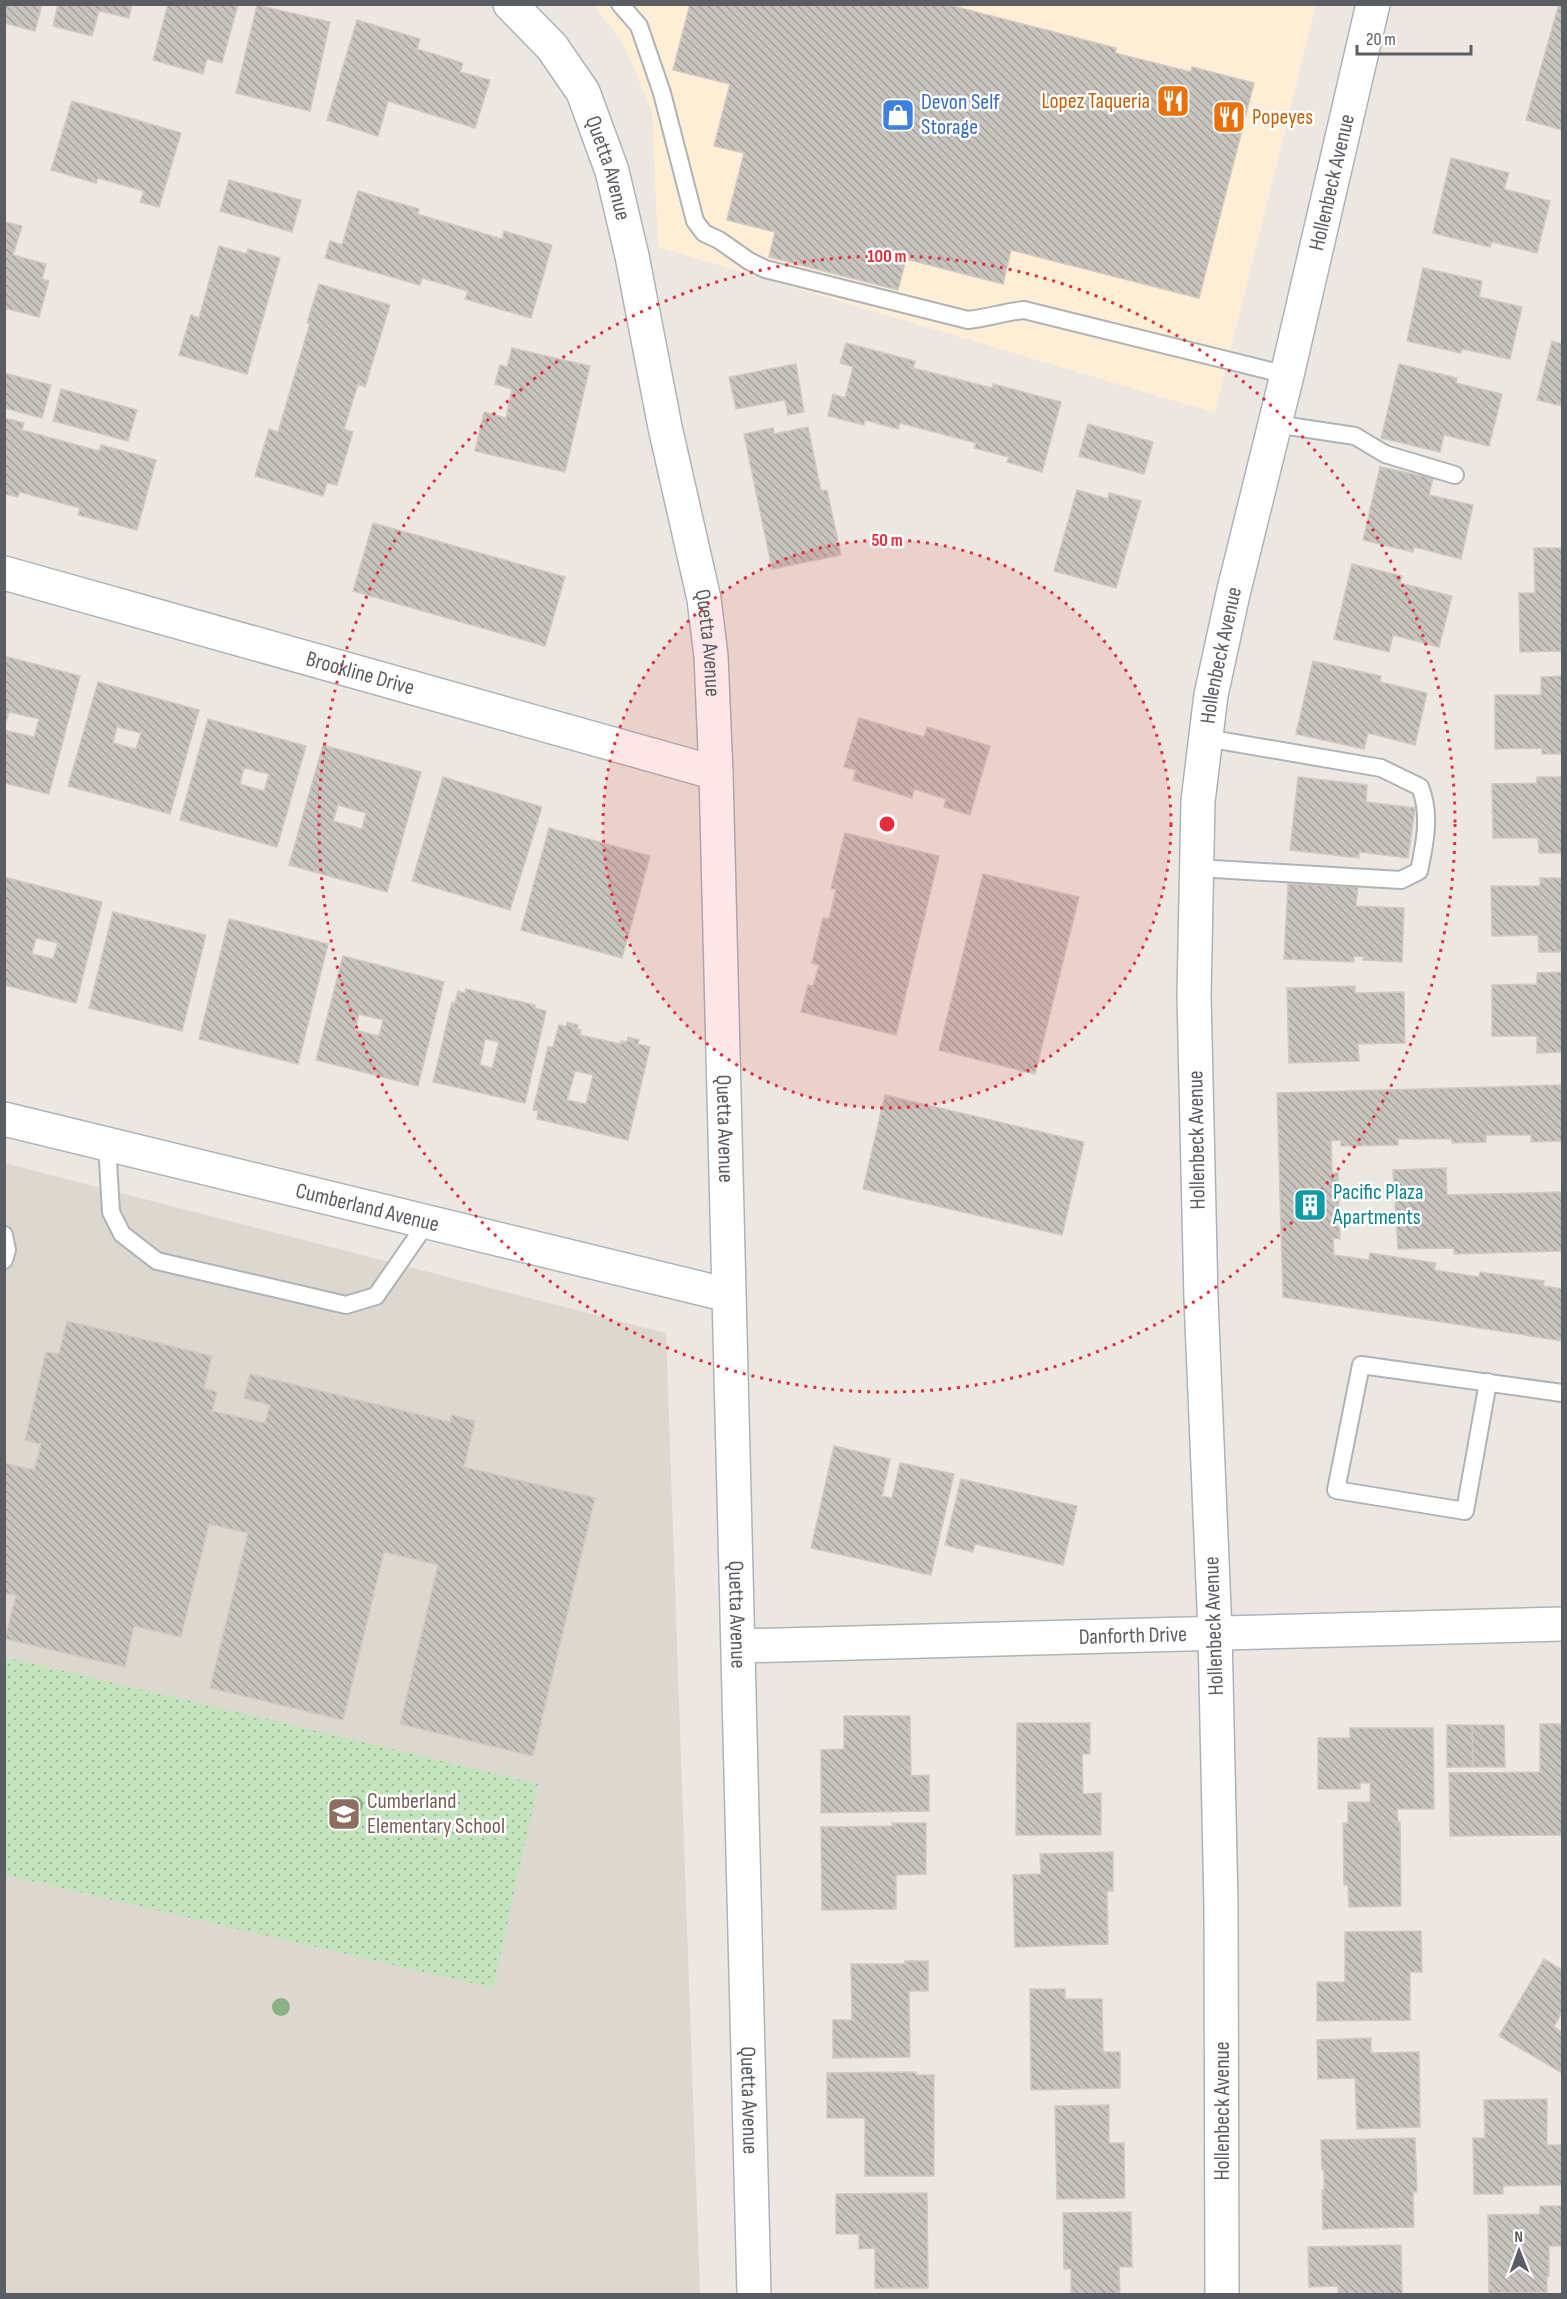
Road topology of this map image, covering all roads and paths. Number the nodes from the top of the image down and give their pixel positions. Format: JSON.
{"nodes":[{"id":1,"x":510,"y":4,"type":"edge"},
{"id":2,"x":620,"y":4,"type":"edge"},
{"id":3,"x":1373,"y":4,"type":"edge"},
{"id":4,"x":1287,"y":375,"type":"junction"},
{"id":5,"x":1275,"y":424,"type":"junction"},
{"id":6,"x":1455,"y":476,"type":"dead end"},
{"id":7,"x":4,"y":573,"type":"edge"},
{"id":8,"x":1206,"y":738,"type":"junction"},
{"id":9,"x":716,"y":773,"type":"junction"},
{"id":10,"x":1197,"y":868,"type":"junction"},
{"id":11,"x":4,"y":1119,"type":"edge"},
{"id":12,"x":107,"y":1144,"type":"junction"},
{"id":13,"x":428,"y":1221,"type":"junction"},
{"id":14,"x":4,"y":1235,"type":"edge"},
{"id":15,"x":4,"y":1260,"type":"edge"},
{"id":16,"x":728,"y":1295,"type":"junction"},
{"id":17,"x":1488,"y":1382,"type":"junction"},
{"id":18,"x":1563,"y":1393,"type":"edge"},
{"id":19,"x":1563,"y":1624,"type":"edge"},
{"id":20,"x":1215,"y":1632,"type":"junction"},
{"id":21,"x":739,"y":1646,"type":"junction"},
{"id":22,"x":754,"y":2295,"type":"edge"},
{"id":23,"x":1222,"y":2295,"type":"edge"}],
"edges":[{"from":1,"to":9,"type":"street","name":"Quetta Avenue"},
{"from":2,"to":4,"type":"lane"},
{"from":3,"to":4,"type":"street","name":"Hollenbeck Avenue"},
{"from":4,"to":5,"type":"street","name":"Hollenbeck Avenue"},
{"from":5,"to":6,"type":"lane"},
{"from":5,"to":8,"type":"street","name":"Hollenbeck Avenue"},
{"from":7,"to":9,"type":"street","name":"Brookline Drive"},
{"from":8,"to":10,"type":"street","name":"Hollenbeck Avenue"},
{"from":8,"to":10,"type":"lane"},
{"from":9,"to":16,"type":"street","name":"Quetta Avenue"},
{"from":10,"to":20,"type":"street","name":"Hollenbeck Avenue"},
{"from":11,"to":12,"type":"street","name":"Cumberland Avenue"},
{"from":12,"to":13,"type":"street","name":"Cumberland Avenue"},
{"from":12,"to":13,"type":"lane"},
{"from":13,"to":16,"type":"street","name":"Cumberland Avenue"},
{"from":14,"to":15,"type":"lane"},
{"from":16,"to":21,"type":"street","name":"Quetta Avenue"},
{"from":17,"to":17,"type":"lane"},
{"from":17,"to":18,"type":"lane"},
{"from":19,"to":20,"type":"street","name":"Danforth Drive"},
{"from":20,"to":21,"type":"street","name":"Danforth Drive"},
{"from":20,"to":23,"type":"street","name":"Hollenbeck Avenue"},
{"from":21,"to":22,"type":"street","name":"Quetta Avenue"}]}
